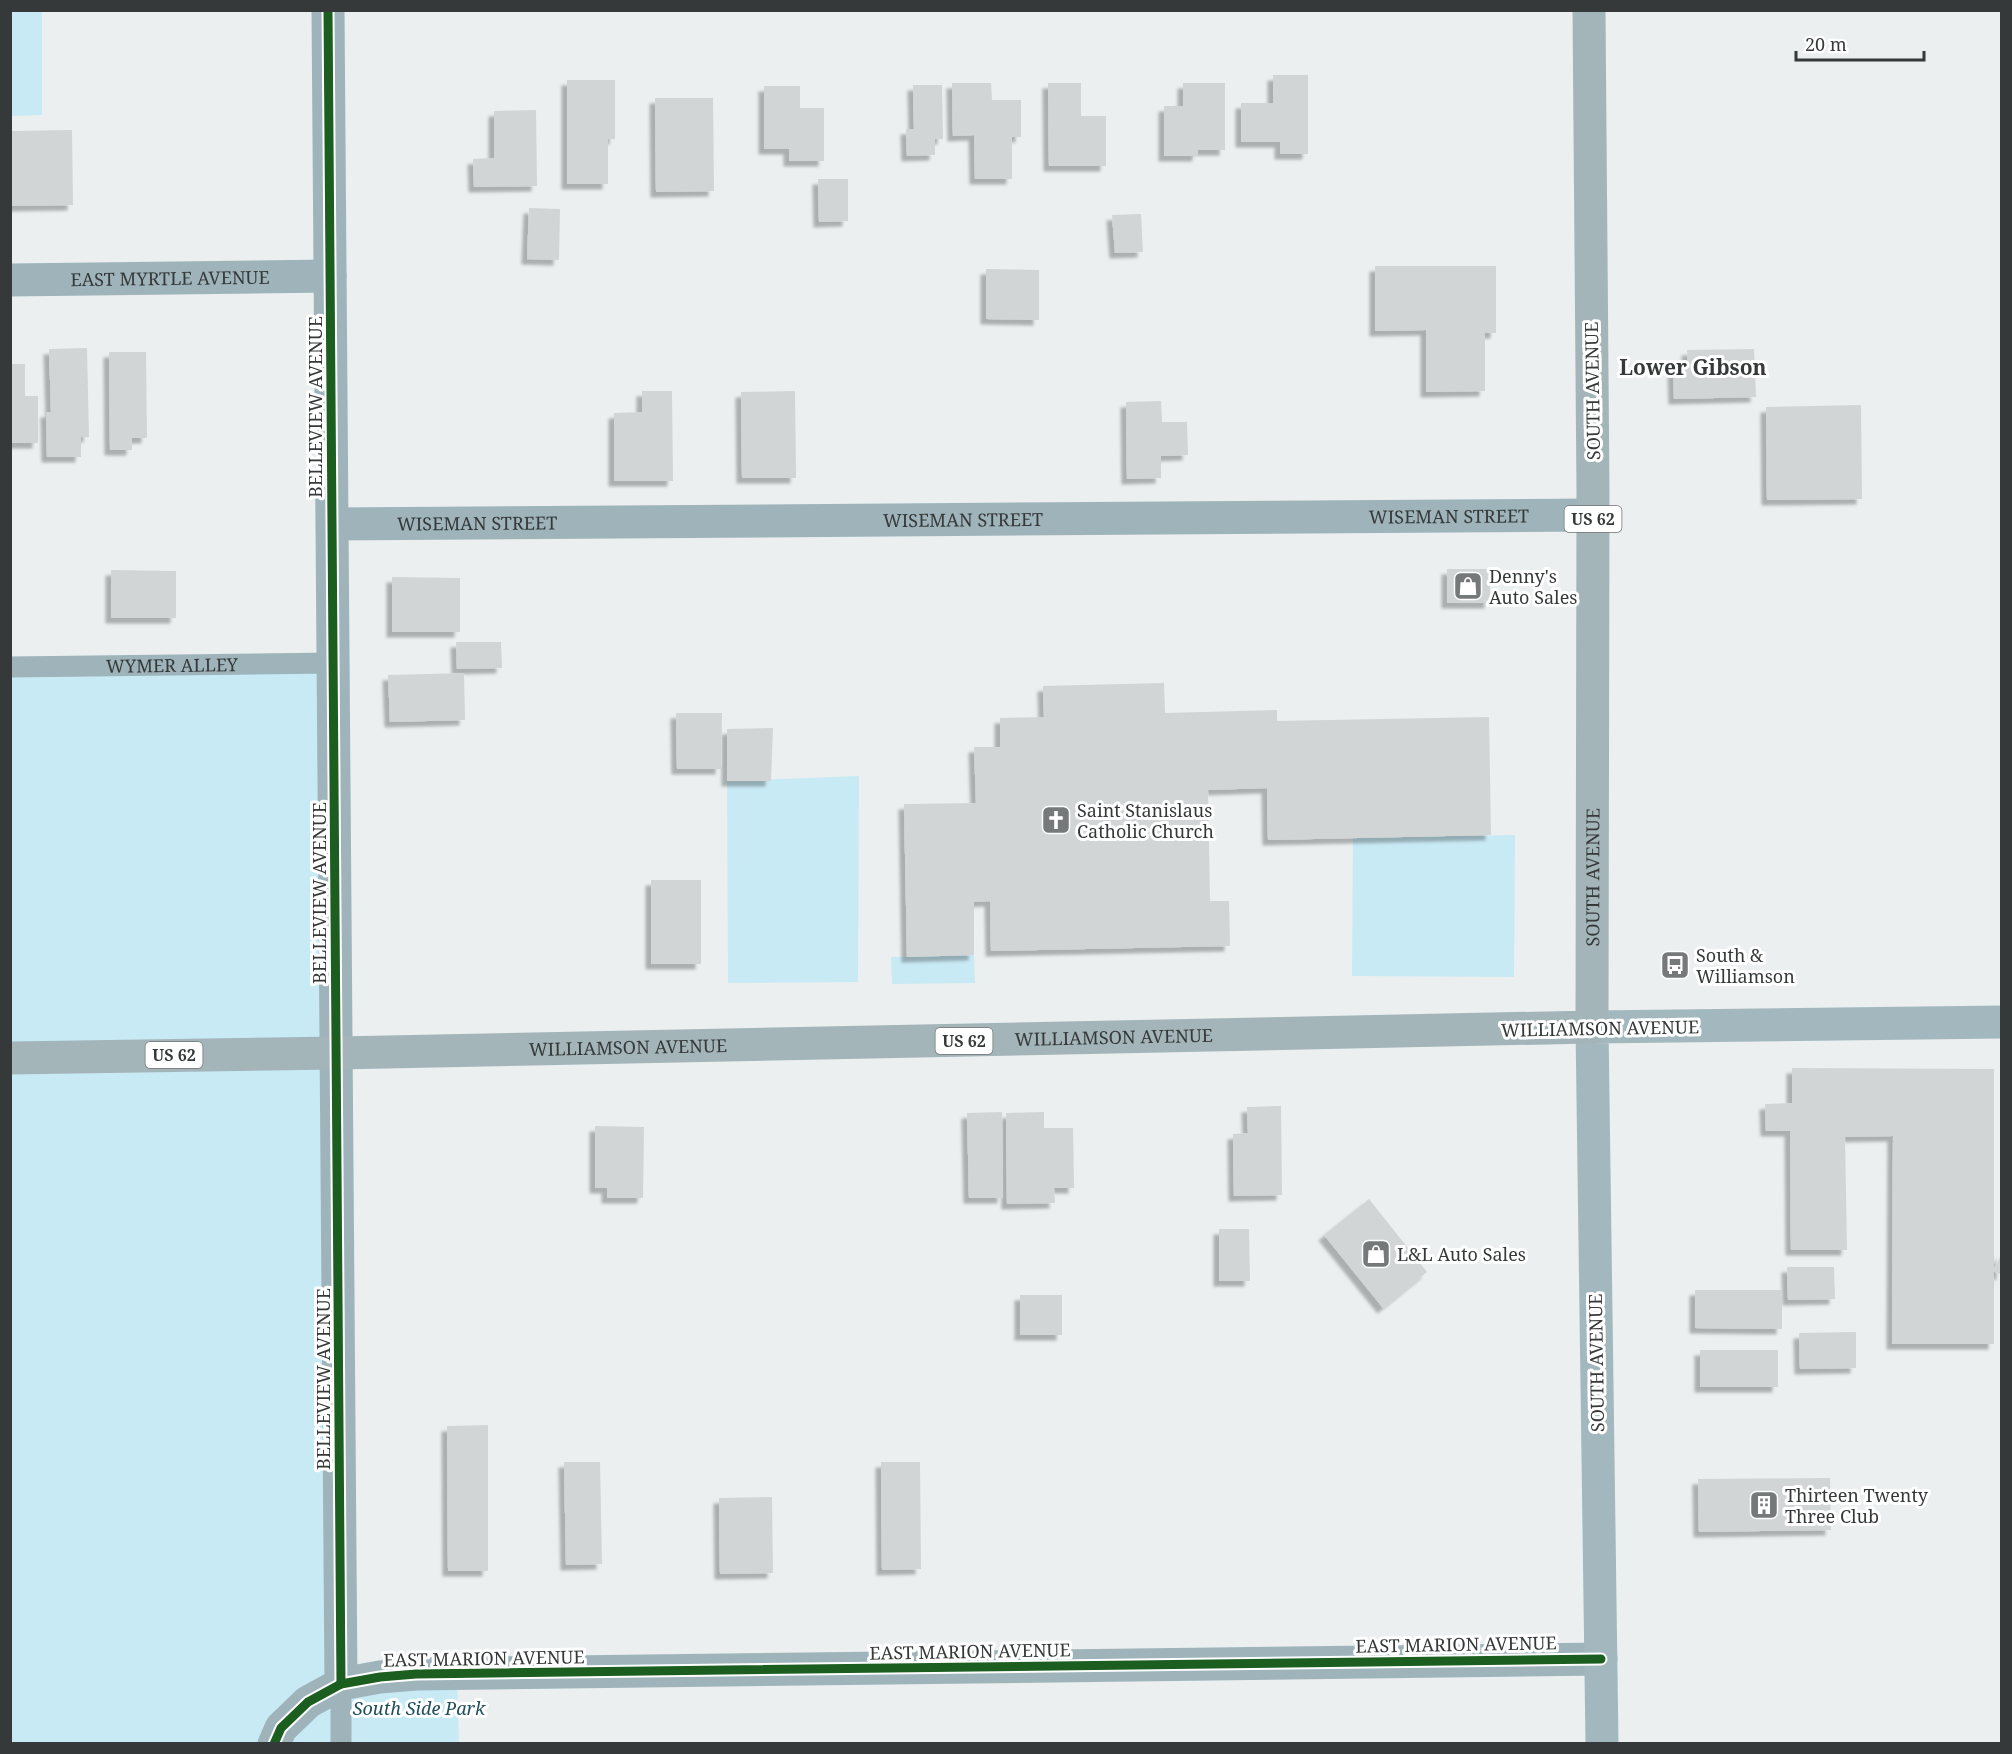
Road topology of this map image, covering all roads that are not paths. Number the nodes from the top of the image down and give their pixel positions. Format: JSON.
{"nodes":[{"id":1,"x":328,"y":10,"type":"edge"},
{"id":2,"x":1589,"y":10,"type":"edge"},
{"id":3,"x":330,"y":276,"type":"junction"},
{"id":4,"x":10,"y":280,"type":"edge"},
{"id":5,"x":1593,"y":515,"type":"junction"},
{"id":6,"x":333,"y":524,"type":"junction"},
{"id":7,"x":334,"y":663,"type":"junction"},
{"id":8,"x":10,"y":667,"type":"edge"},
{"id":9,"x":2001,"y":1022,"type":"edge"},
{"id":10,"x":1592,"y":1028,"type":"junction"},
{"id":11,"x":337,"y":1053,"type":"junction"},
{"id":12,"x":10,"y":1058,"type":"edge"},
{"id":13,"x":1601,"y":1659,"type":"junction"},
{"id":14,"x":341,"y":1684,"type":"junction"},
{"id":15,"x":274,"y":1743,"type":"edge"},
{"id":16,"x":341,"y":1743,"type":"edge"},
{"id":17,"x":1602,"y":1743,"type":"edge"}],
"edges":[{"from":1,"to":3,"type":"street","name":"BELLEVIEW AVENUE"},
{"from":2,"to":5,"type":"main road","name":"SOUTH AVENUE","number":"US 62"},
{"from":3,"to":4,"type":"street","name":"EAST MYRTLE AVENUE"},
{"from":3,"to":6,"type":"street","name":"BELLEVIEW AVENUE"},
{"from":5,"to":6,"type":"street","name":"WISEMAN STREET"},
{"from":5,"to":10,"type":"main road","name":"SOUTH AVENUE","number":"US 62"},
{"from":6,"to":7,"type":"street","name":"BELLEVIEW AVENUE"},
{"from":7,"to":8,"type":"lane","name":"WYMER ALLEY"},
{"from":7,"to":11,"type":"street","name":"BELLEVIEW AVENUE"},
{"from":9,"to":10,"type":"main road","name":"WILLIAMSON AVENUE"},
{"from":10,"to":11,"type":"main road","name":"WILLIAMSON AVENUE","number":"US 62"},
{"from":10,"to":13,"type":"main road","name":"SOUTH AVENUE"},
{"from":11,"to":12,"type":"main road","name":"WILLIAMSON AVENUE","number":"US 62"},
{"from":11,"to":14,"type":"street","name":"BELLEVIEW AVENUE"},
{"from":13,"to":14,"type":"street","name":"EAST MARION AVENUE"},
{"from":13,"to":17,"type":"main road","name":"SOUTH AVENUE"},
{"from":14,"to":15,"type":"street"},
{"from":14,"to":16,"type":"lane"}]}
